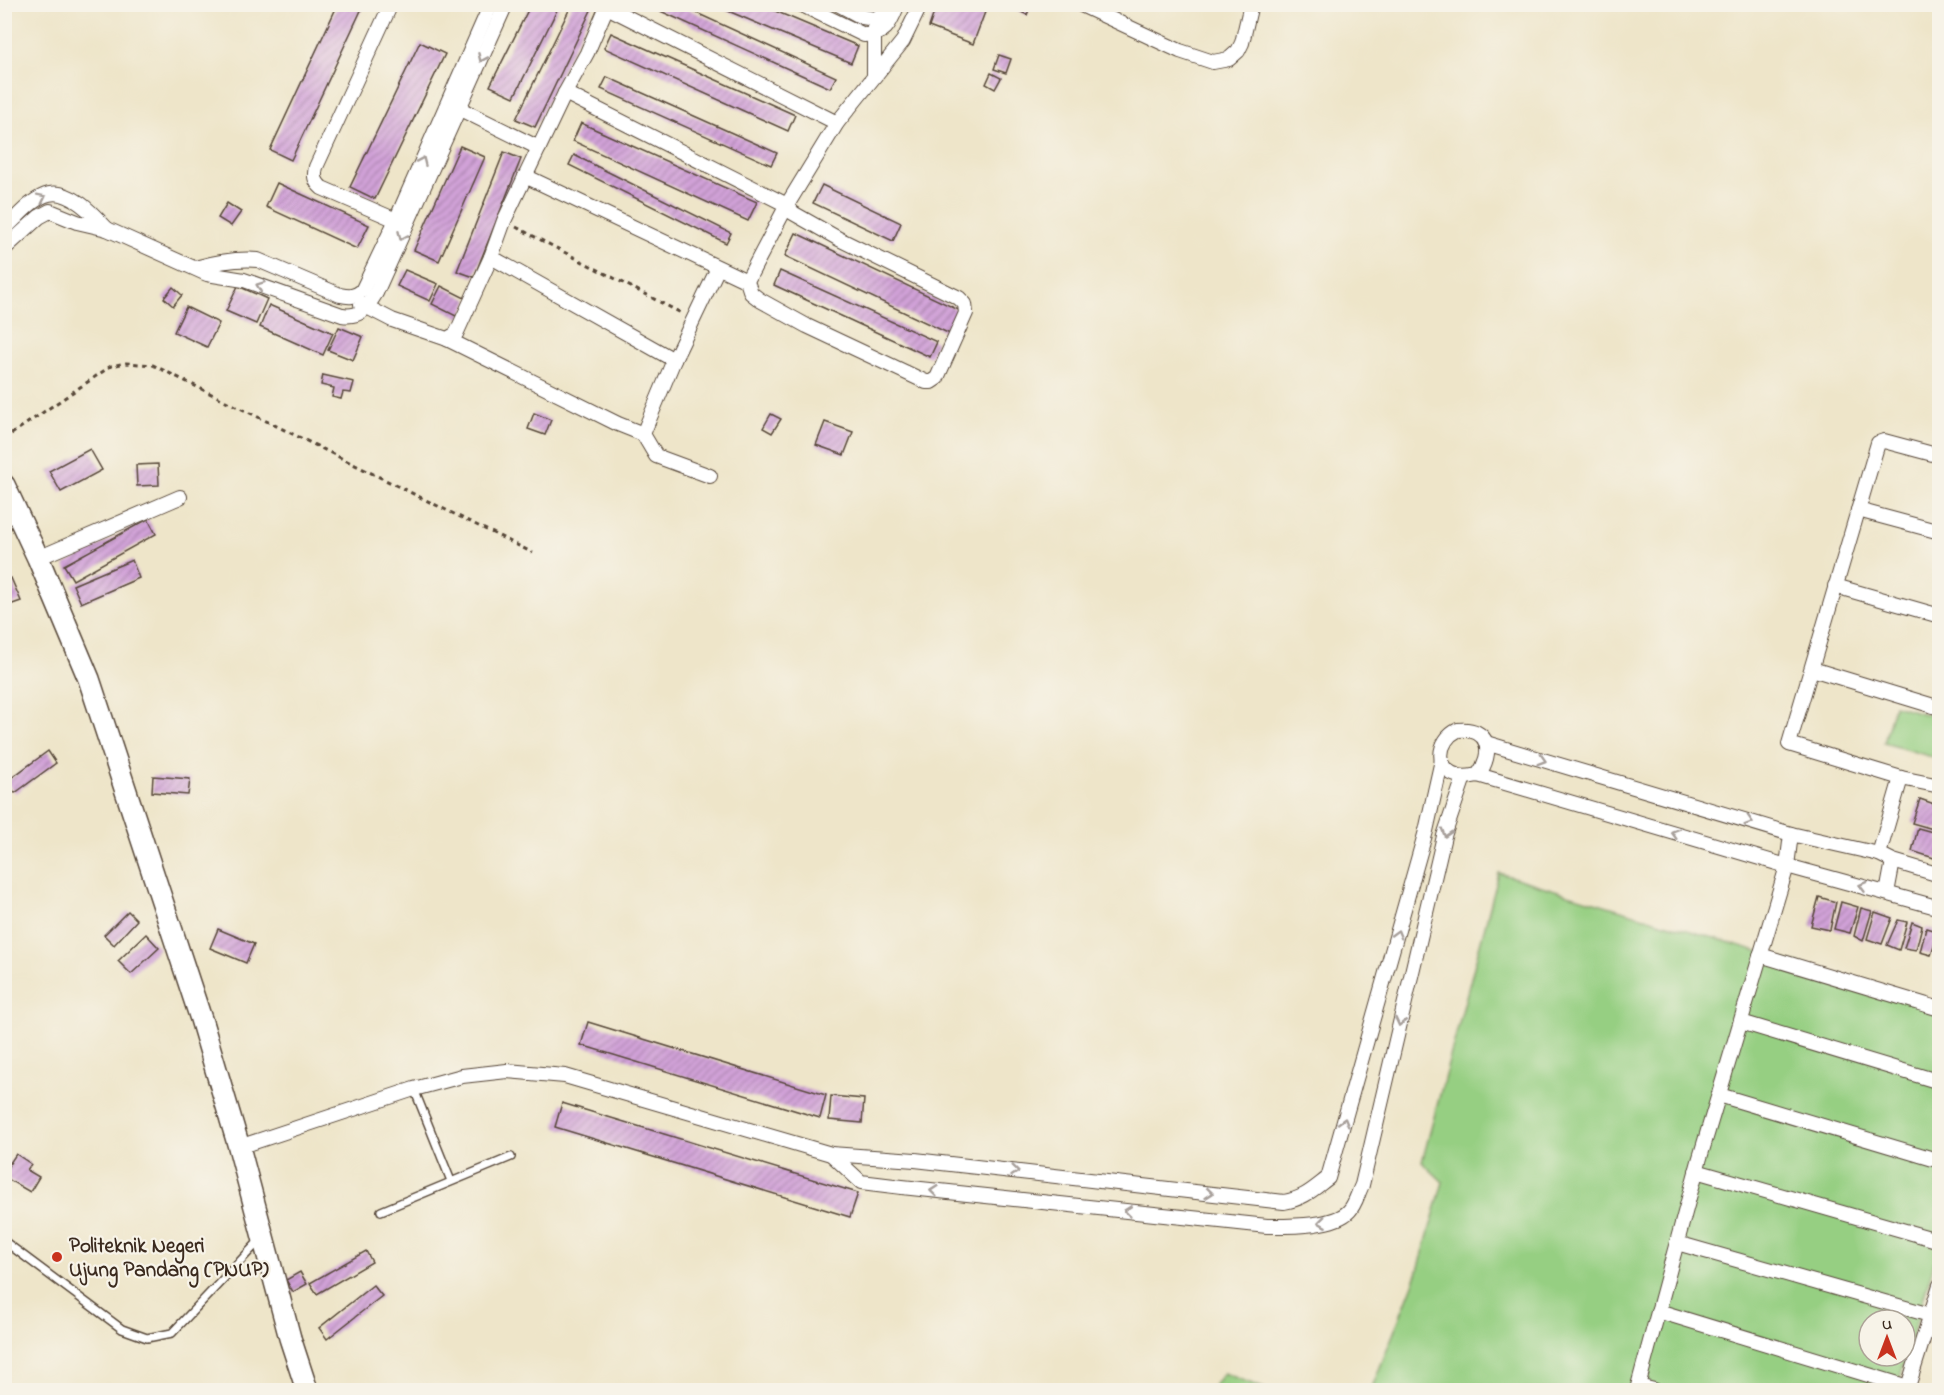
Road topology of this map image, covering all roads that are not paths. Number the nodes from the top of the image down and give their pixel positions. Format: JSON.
{"nodes":[{"id":1,"x":391,"y":4,"type":"edge"},
{"id":2,"x":492,"y":4,"type":"edge"},
{"id":3,"x":506,"y":4,"type":"edge"},
{"id":4,"x":800,"y":4,"type":"edge"},
{"id":5,"x":838,"y":4,"type":"edge"},
{"id":6,"x":885,"y":4,"type":"edge"},
{"id":7,"x":898,"y":4,"type":"edge"},
{"id":8,"x":921,"y":4,"type":"edge"},
{"id":9,"x":1079,"y":4,"type":"edge"},
{"id":10,"x":1251,"y":4,"type":"edge"},
{"id":11,"x":608,"y":6,"type":"edge"},
{"id":12,"x":875,"y":19,"type":"junction"},
{"id":13,"x":873,"y":35,"type":"junction"},
{"id":14,"x":874,"y":75,"type":"junction"},
{"id":15,"x":565,"y":93,"type":"junction"},
{"id":16,"x":454,"y":106,"type":"junction"},
{"id":17,"x":837,"y":123,"type":"junction"},
{"id":18,"x":539,"y":148,"type":"junction"},
{"id":19,"x":525,"y":176,"type":"junction"},
{"id":20,"x":788,"y":205,"type":"junction"},
{"id":21,"x":87,"y":207,"type":"junction"},
{"id":22,"x":396,"y":220,"type":"junction"},
{"id":23,"x":77,"y":222,"type":"junction"},
{"id":24,"x":4,"y":229,"type":"edge"},
{"id":25,"x":107,"y":229,"type":"junction"},
{"id":26,"x":4,"y":249,"type":"edge"},
{"id":27,"x":490,"y":257,"type":"junction"},
{"id":28,"x":216,"y":262,"type":"junction"},
{"id":29,"x":195,"y":268,"type":"junction"},
{"id":30,"x":718,"y":268,"type":"junction"},
{"id":31,"x":215,"y":276,"type":"junction"},
{"id":32,"x":747,"y":282,"type":"junction"},
{"id":33,"x":349,"y":297,"type":"junction"},
{"id":34,"x":367,"y":308,"type":"junction"},
{"id":35,"x":447,"y":339,"type":"junction"},
{"id":36,"x":674,"y":360,"type":"junction"},
{"id":37,"x":643,"y":434,"type":"junction"},
{"id":38,"x":1940,"y":456,"type":"edge"},
{"id":39,"x":710,"y":476,"type":"dead end"},
{"id":40,"x":4,"y":484,"type":"edge"},
{"id":41,"x":180,"y":497,"type":"dead end"},
{"id":42,"x":1858,"y":510,"type":"junction"},
{"id":43,"x":1940,"y":532,"type":"edge"},
{"id":44,"x":38,"y":558,"type":"junction"},
{"id":45,"x":1835,"y":586,"type":"junction"},
{"id":46,"x":1940,"y":616,"type":"edge"},
{"id":47,"x":1812,"y":669,"type":"junction"},
{"id":48,"x":1940,"y":708,"type":"edge"},
{"id":49,"x":1486,"y":743,"type":"junction"},
{"id":50,"x":1442,"y":760,"type":"junction"},
{"id":51,"x":1478,"y":775,"type":"junction"},
{"id":52,"x":1464,"y":777,"type":"junction"},
{"id":53,"x":1901,"y":778,"type":"junction"},
{"id":54,"x":1940,"y":786,"type":"edge"},
{"id":55,"x":1791,"y":834,"type":"junction"},
{"id":56,"x":1879,"y":855,"type":"junction"},
{"id":57,"x":1893,"y":861,"type":"junction"},
{"id":58,"x":1787,"y":866,"type":"junction"},
{"id":59,"x":1940,"y":875,"type":"edge"},
{"id":60,"x":1887,"y":893,"type":"junction"},
{"id":61,"x":1940,"y":908,"type":"edge"},
{"id":62,"x":1760,"y":956,"type":"junction"},
{"id":63,"x":1940,"y":1009,"type":"edge"},
{"id":64,"x":1741,"y":1022,"type":"junction"},
{"id":65,"x":1940,"y":1082,"type":"edge"},
{"id":66,"x":414,"y":1089,"type":"junction"},
{"id":67,"x":1719,"y":1095,"type":"junction"},
{"id":68,"x":239,"y":1147,"type":"junction"},
{"id":69,"x":831,"y":1154,"type":"junction"},
{"id":70,"x":511,"y":1157,"type":"dead end"},
{"id":71,"x":1940,"y":1161,"type":"edge"},
{"id":72,"x":1696,"y":1171,"type":"junction"},
{"id":73,"x":451,"y":1181,"type":"junction"},
{"id":74,"x":381,"y":1211,"type":"dead end"},
{"id":75,"x":262,"y":1237,"type":"junction"},
{"id":76,"x":4,"y":1241,"type":"edge"},
{"id":77,"x":1940,"y":1241,"type":"edge"},
{"id":78,"x":1677,"y":1243,"type":"junction"},
{"id":79,"x":1940,"y":1285,"type":"edge"},
{"id":80,"x":1658,"y":1311,"type":"junction"},
{"id":81,"x":1930,"y":1315,"type":"junction"},
{"id":82,"x":1908,"y":1389,"type":"edge"},
{"id":83,"x":307,"y":1390,"type":"edge"},
{"id":84,"x":1654,"y":1390,"type":"edge"}],
"edges":[{"from":1,"to":22,"type":"street"},
{"from":2,"to":16,"type":"street"},
{"from":3,"to":16,"type":"street","one_way":true},
{"from":4,"to":13,"type":"street"},
{"from":5,"to":12,"type":"street"},
{"from":6,"to":12,"type":"street"},
{"from":7,"to":13,"type":"street"},
{"from":8,"to":14,"type":"street"},
{"from":9,"to":10,"type":"street"},
{"from":11,"to":15,"type":"street"},
{"from":11,"to":17,"type":"street"},
{"from":12,"to":13,"type":"street"},
{"from":13,"to":14,"type":"street"},
{"from":14,"to":17,"type":"street"},
{"from":15,"to":18,"type":"street"},
{"from":15,"to":20,"type":"street"},
{"from":16,"to":18,"type":"street"},
{"from":22,"to":16,"type":"street","one_way":true},
{"from":16,"to":34,"type":"street","one_way":true},
{"from":17,"to":20,"type":"street"},
{"from":18,"to":19,"type":"street"},
{"from":19,"to":27,"type":"street"},
{"from":19,"to":30,"type":"street"},
{"from":20,"to":32,"type":"street"},
{"from":20,"to":32,"type":"street"},
{"from":21,"to":23,"type":"street"},
{"from":24,"to":21,"type":"street","one_way":true},
{"from":21,"to":25,"type":"street"},
{"from":22,"to":33,"type":"street"},
{"from":23,"to":25,"type":"street"},
{"from":23,"to":26,"type":"street"},
{"from":25,"to":29,"type":"street"},
{"from":27,"to":35,"type":"street"},
{"from":27,"to":36,"type":"street"},
{"from":28,"to":29,"type":"street"},
{"from":28,"to":31,"type":"street"},
{"from":28,"to":33,"type":"street"},
{"from":29,"to":31,"type":"street"},
{"from":30,"to":32,"type":"street"},
{"from":30,"to":36,"type":"street"},
{"from":34,"to":31,"type":"street","one_way":true},
{"from":33,"to":34,"type":"street"},
{"from":34,"to":35,"type":"street"},
{"from":35,"to":37,"type":"street"},
{"from":36,"to":37,"type":"street"},
{"from":37,"to":39,"type":"street"},
{"from":38,"to":42,"type":"street"},
{"from":40,"to":44,"type":"main road"},
{"from":41,"to":44,"type":"street"},
{"from":42,"to":43,"type":"street"},
{"from":42,"to":45,"type":"street"},
{"from":44,"to":68,"type":"main road"},
{"from":45,"to":46,"type":"street"},
{"from":45,"to":47,"type":"street"},
{"from":47,"to":48,"type":"street"},
{"from":47,"to":53,"type":"street"},
{"from":49,"to":50,"type":"street"},
{"from":49,"to":51,"type":"street"},
{"from":49,"to":55,"type":"street","one_way":true},
{"from":50,"to":52,"type":"street"},
{"from":69,"to":50,"type":"street","one_way":true},
{"from":51,"to":52,"type":"street"},
{"from":58,"to":51,"type":"street","one_way":true},
{"from":52,"to":69,"type":"street","one_way":true},
{"from":53,"to":54,"type":"street"},
{"from":53,"to":56,"type":"street"},
{"from":55,"to":56,"type":"street"},
{"from":55,"to":58,"type":"street"},
{"from":56,"to":57,"type":"street"},
{"from":57,"to":59,"type":"street"},
{"from":57,"to":60,"type":"street"},
{"from":60,"to":58,"type":"street","one_way":true},
{"from":58,"to":62,"type":"street"},
{"from":60,"to":61,"type":"street"},
{"from":62,"to":63,"type":"street"},
{"from":62,"to":64,"type":"street"},
{"from":64,"to":65,"type":"street"},
{"from":64,"to":67,"type":"street"},
{"from":66,"to":68,"type":"street"},
{"from":66,"to":69,"type":"street"},
{"from":66,"to":73,"type":"lane"},
{"from":67,"to":71,"type":"street"},
{"from":67,"to":72,"type":"street"},
{"from":68,"to":75,"type":"main road"},
{"from":70,"to":73,"type":"lane"},
{"from":72,"to":77,"type":"street"},
{"from":72,"to":78,"type":"street"},
{"from":73,"to":74,"type":"lane"},
{"from":75,"to":76,"type":"lane"},
{"from":75,"to":83,"type":"main road"},
{"from":78,"to":80,"type":"street"},
{"from":78,"to":81,"type":"street"},
{"from":79,"to":81,"type":"street"},
{"from":80,"to":82,"type":"street"},
{"from":80,"to":84,"type":"street"},
{"from":81,"to":82,"type":"street"}]}
